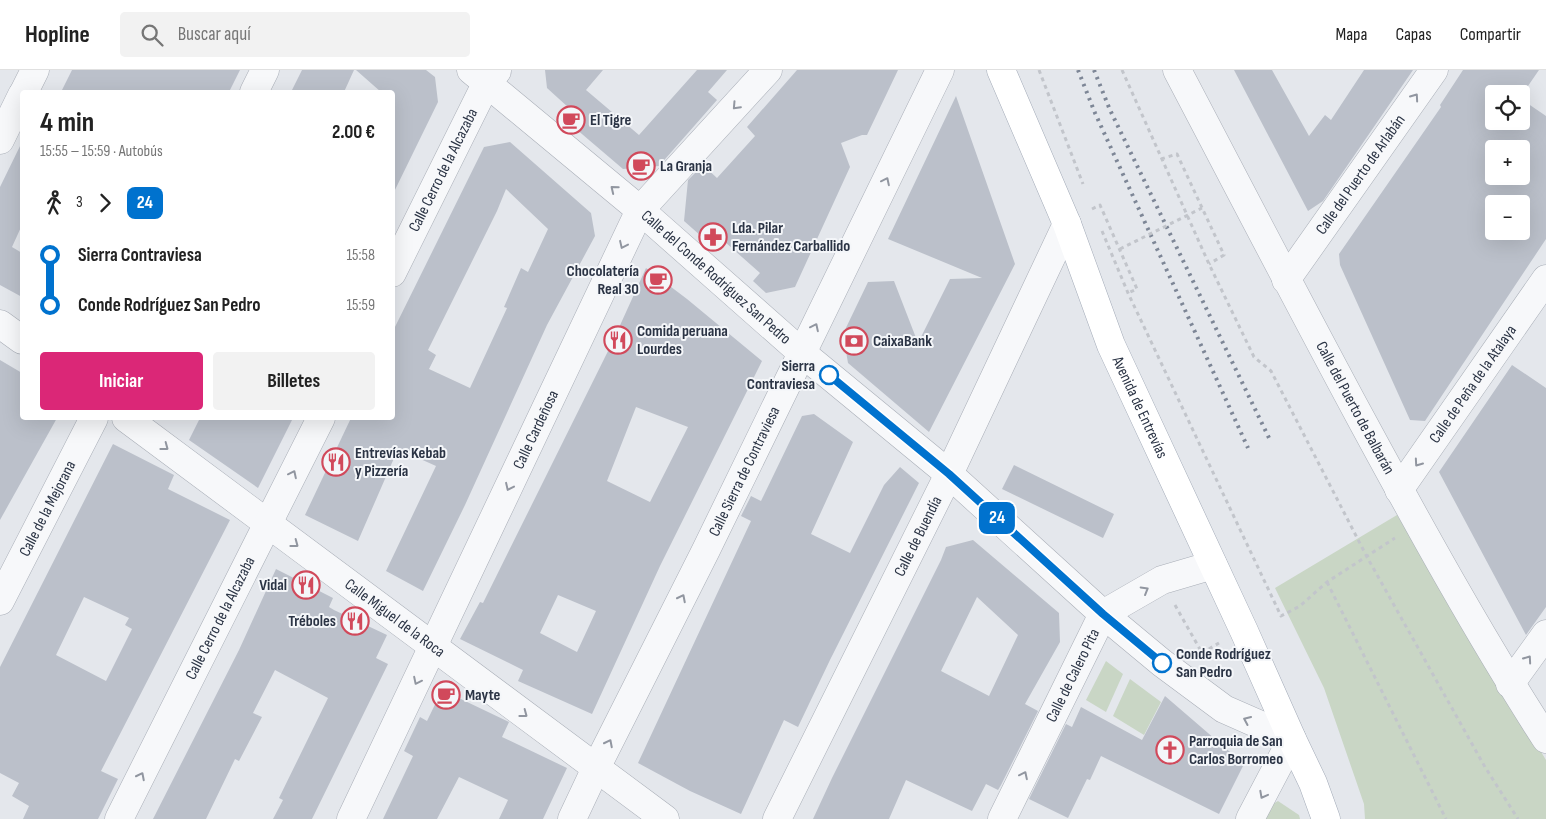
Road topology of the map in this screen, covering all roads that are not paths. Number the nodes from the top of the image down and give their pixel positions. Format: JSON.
{"nodes":[{"id":1,"x":35,"y":70,"type":"edge"},
{"id":2,"x":265,"y":70,"type":"edge"},
{"id":3,"x":768,"y":70,"type":"edge"},
{"id":4,"x":940,"y":70,"type":"edge"},
{"id":5,"x":1000,"y":70,"type":"edge"},
{"id":6,"x":1178,"y":70,"type":"edge"},
{"id":7,"x":1434,"y":70,"type":"edge"},
{"id":8,"x":485,"y":75,"type":"edge"},
{"id":9,"x":25,"y":90,"type":"edge"},
{"id":10,"x":255,"y":90,"type":"edge"},
{"id":11,"x":20,"y":100,"type":"edge"},
{"id":12,"x":0,"y":140,"type":"edge"},
{"id":13,"x":640,"y":210,"type":"junction"},
{"id":14,"x":1067,"y":224,"type":"junction"},
{"id":15,"x":395,"y":267,"type":"edge"},
{"id":16,"x":1546,"y":279,"type":"edge"},
{"id":17,"x":1286,"y":280,"type":"junction"},
{"id":18,"x":0,"y":324,"type":"edge"},
{"id":19,"x":20,"y":339,"type":"edge"},
{"id":20,"x":802,"y":353,"type":"junction"},
{"id":21,"x":93,"y":420,"type":"edge"},
{"id":22,"x":129,"y":420,"type":"edge"},
{"id":23,"x":320,"y":420,"type":"edge"},
{"id":24,"x":949,"y":474,"type":"junction"},
{"id":25,"x":1399,"y":490,"type":"junction"},
{"id":26,"x":269,"y":524,"type":"junction"},
{"id":27,"x":1213,"y":565,"type":"junction"},
{"id":28,"x":0,"y":601,"type":"edge"},
{"id":29,"x":1103,"y":614,"type":"junction"},
{"id":30,"x":1546,"y":634,"type":"edge"},
{"id":31,"x":433,"y":647,"type":"junction"},
{"id":32,"x":1510,"y":684,"type":"junction"},
{"id":33,"x":1292,"y":739,"type":"junction"},
{"id":34,"x":1546,"y":739,"type":"edge"},
{"id":35,"x":596,"y":768,"type":"junction"},
{"id":36,"x":119,"y":819,"type":"edge"},
{"id":37,"x":351,"y":819,"type":"edge"},
{"id":38,"x":572,"y":819,"type":"edge"},
{"id":39,"x":665,"y":819,"type":"edge"},
{"id":40,"x":777,"y":819,"type":"edge"},
{"id":41,"x":1002,"y":819,"type":"edge"},
{"id":42,"x":1250,"y":819,"type":"edge"},
{"id":43,"x":1326,"y":819,"type":"edge"}],
"edges":[{"from":1,"to":9,"type":"street"},
{"from":2,"to":10,"type":"street"},
{"from":3,"to":13,"type":"street","name":"Calle Cardeñosa","one_way":true},
{"from":20,"to":4,"type":"street","name":"Calle Sierra de Contraviesa","one_way":true},
{"from":5,"to":14,"type":"main road","name":"Avenida de Entrevías"},
{"from":6,"to":17,"type":"street","name":"Calle del Puerto de Balbarán"},
{"from":17,"to":7,"type":"street","name":"Calle del Puerto de Arlabán","one_way":true},
{"from":13,"to":8,"type":"street","name":"Calle del Conde Rodríguez San Pedro","one_way":true},
{"from":8,"to":15,"type":"street","name":"Calle Cerro de la Alcazaba"},
{"from":11,"to":12,"type":"street"},
{"from":13,"to":20,"type":"street","name":"Calle del Conde Rodríguez San Pedro"},
{"from":13,"to":31,"type":"street","name":"Calle Cardeñosa","one_way":true},
{"from":14,"to":24,"type":"street","name":"Calle de Buendía"},
{"from":14,"to":27,"type":"main road","name":"Avenida de Entrevías"},
{"from":16,"to":25,"type":"street","name":"Calle de Peña de la Atalaya","one_way":true},
{"from":17,"to":25,"type":"street","name":"Calle del Puerto de Balbarán"},
{"from":18,"to":19,"type":"street"},
{"from":20,"to":24,"type":"street","name":"Calle del Conde Rodríguez San Pedro"},
{"from":35,"to":20,"type":"street","name":"Calle Sierra de Contraviesa","one_way":true},
{"from":21,"to":28,"type":"street","name":"Calle de la Mejorana"},
{"from":22,"to":26,"type":"street","name":"Calle Miguel de la Roca","one_way":true},
{"from":26,"to":23,"type":"street","name":"Calle Cerro de la Alcazaba","one_way":true},
{"from":24,"to":29,"type":"street","name":"Calle del Conde Rodríguez San Pedro"},
{"from":24,"to":40,"type":"street","name":"Calle de Buendía"},
{"from":25,"to":32,"type":"street","name":"Calle del Puerto de Balbarán"},
{"from":26,"to":31,"type":"street","name":"Calle Miguel de la Roca","one_way":true},
{"from":36,"to":26,"type":"street","name":"Calle Cerro de la Alcazaba","one_way":true},
{"from":29,"to":27,"type":"street","name":"Calle de Calero Pita","one_way":true},
{"from":27,"to":33,"type":"main road","name":"Avenida de Entrevías"},
{"from":33,"to":29,"type":"street","name":"Calle del Conde Rodríguez San Pedro","one_way":true},
{"from":41,"to":29,"type":"street","name":"Calle de Calero Pita","one_way":true},
{"from":32,"to":30,"type":"street","one_way":true},
{"from":31,"to":35,"type":"street","name":"Calle Miguel de la Roca","one_way":true},
{"from":31,"to":37,"type":"street","name":"Calle Cardeñosa","one_way":true},
{"from":32,"to":34,"type":"street","name":"Calle del Puerto de Balbarán"},
{"from":33,"to":42,"type":"street","one_way":true},
{"from":33,"to":43,"type":"main road","name":"Avenida de Entrevías"},
{"from":35,"to":38,"type":"street","name":"Calle Sierra de Contraviesa"},
{"from":35,"to":39,"type":"street","name":"Calle Miguel de la Roca"}]}
